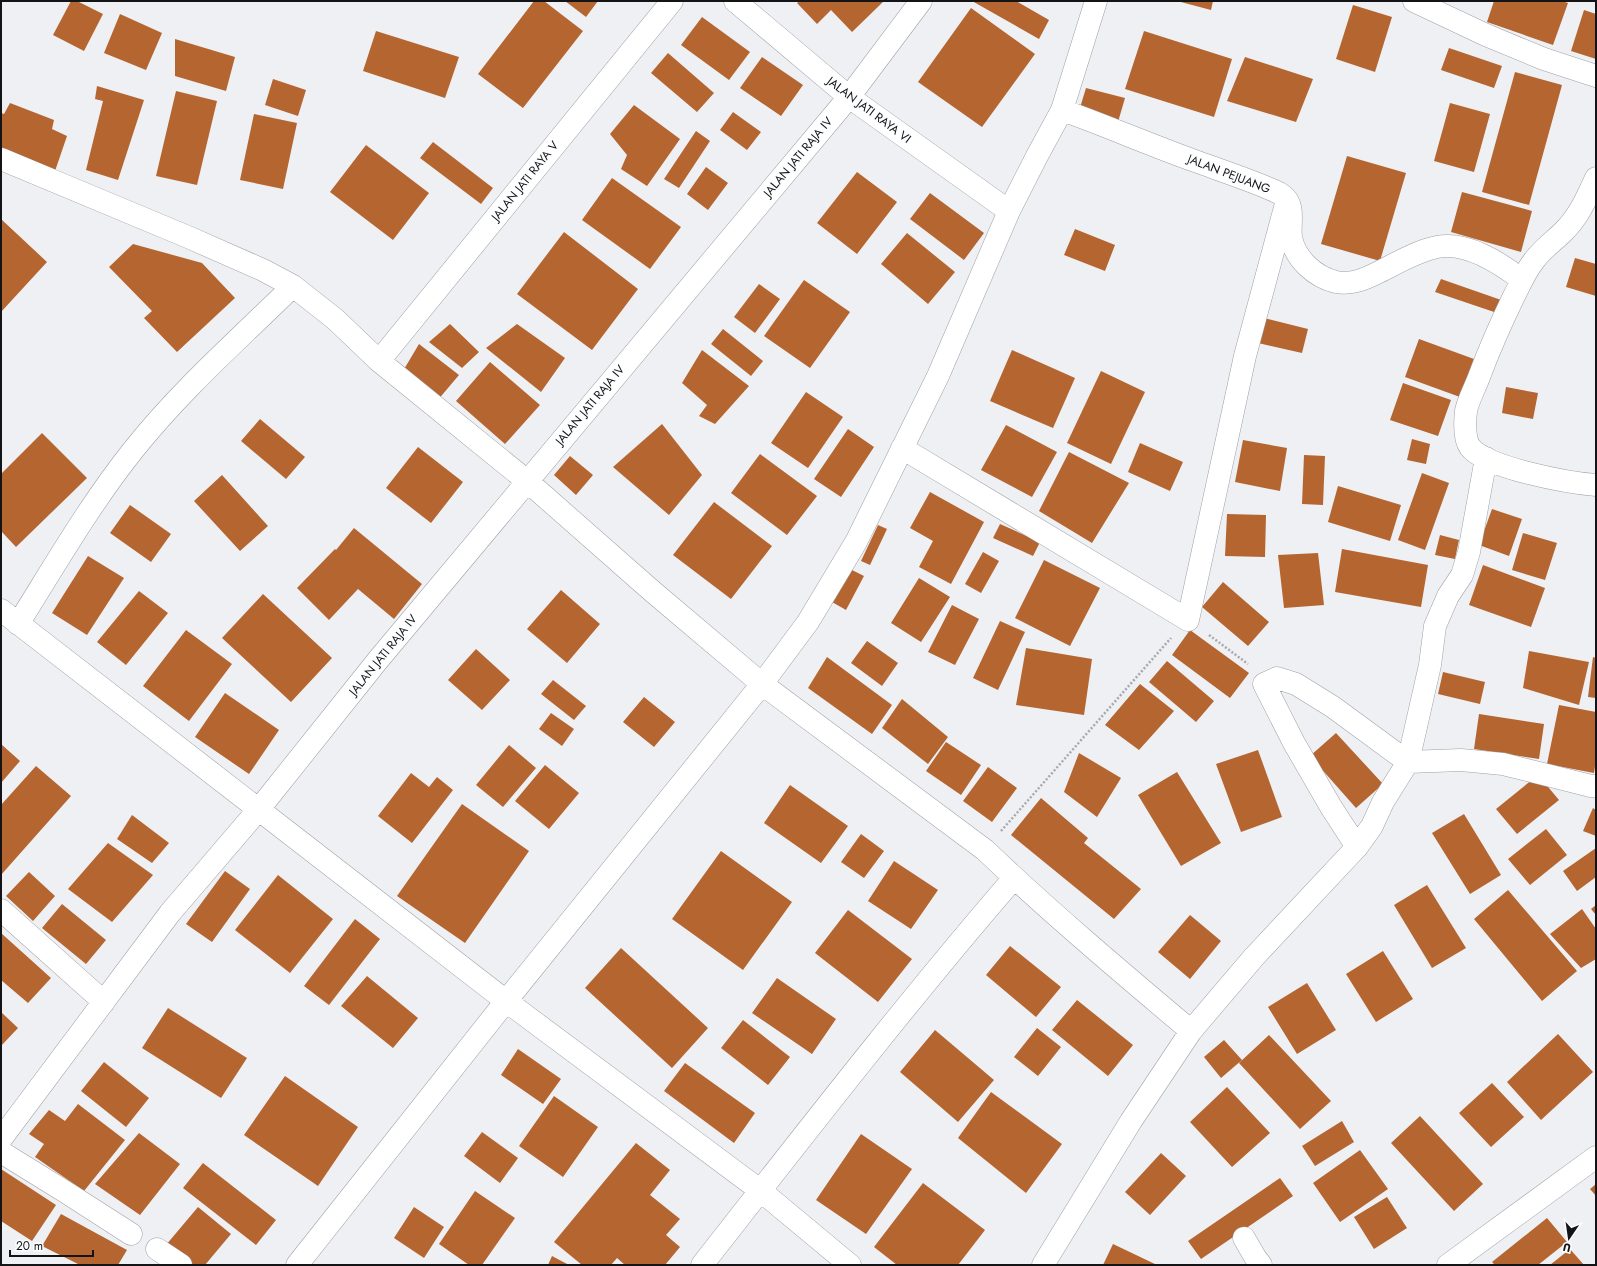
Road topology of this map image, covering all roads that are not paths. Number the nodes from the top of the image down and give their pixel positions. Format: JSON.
{"nodes":[{"id":1,"x":672,"y":1,"type":"edge"},
{"id":2,"x":735,"y":1,"type":"edge"},
{"id":3,"x":921,"y":1,"type":"edge"},
{"id":4,"x":1096,"y":1,"type":"edge"},
{"id":5,"x":1414,"y":1,"type":"edge"},
{"id":6,"x":1596,"y":76,"type":"edge"},
{"id":7,"x":849,"y":97,"type":"junction"},
{"id":8,"x":1062,"y":110,"type":"junction"},
{"id":9,"x":1,"y":159,"type":"edge"},
{"id":10,"x":1596,"y":178,"type":"edge"},
{"id":11,"x":1288,"y":200,"type":"junction"},
{"id":12,"x":1009,"y":211,"type":"junction"},
{"id":13,"x":1522,"y":280,"type":"junction"},
{"id":14,"x":293,"y":286,"type":"junction"},
{"id":15,"x":378,"y":361,"type":"junction"},
{"id":16,"x":902,"y":448,"type":"junction"},
{"id":17,"x":1486,"y":458,"type":"junction"},
{"id":18,"x":527,"y":482,"type":"junction"},
{"id":19,"x":1596,"y":485,"type":"edge"},
{"id":20,"x":1,"y":610,"type":"edge"},
{"id":21,"x":18,"y":624,"type":"junction"},
{"id":22,"x":762,"y":684,"type":"junction"},
{"id":23,"x":1408,"y":762,"type":"junction"},
{"id":24,"x":1596,"y":786,"type":"edge"},
{"id":25,"x":259,"y":809,"type":"junction"},
{"id":26,"x":1358,"y":847,"type":"junction"},
{"id":27,"x":1014,"y":878,"type":"junction"},
{"id":28,"x":1,"y":910,"type":"edge"},
{"id":29,"x":506,"y":1001,"type":"junction"},
{"id":30,"x":104,"y":1002,"type":"junction"},
{"id":31,"x":1191,"y":1031,"type":"junction"},
{"id":32,"x":1,"y":1139,"type":"edge"},
{"id":33,"x":1,"y":1152,"type":"edge"},
{"id":34,"x":1596,"y":1157,"type":"edge"},
{"id":35,"x":760,"y":1191,"type":"junction"},
{"id":36,"x":130,"y":1234,"type":"dead end"},
{"id":37,"x":1244,"y":1238,"type":"dead end"},
{"id":38,"x":158,"y":1249,"type":"dead end"},
{"id":39,"x":1457,"y":1263,"type":"edge"},
{"id":40,"x":181,"y":1265,"type":"edge"},
{"id":41,"x":297,"y":1265,"type":"edge"},
{"id":42,"x":702,"y":1265,"type":"edge"},
{"id":43,"x":850,"y":1265,"type":"edge"},
{"id":44,"x":1043,"y":1265,"type":"edge"},
{"id":45,"x":1261,"y":1265,"type":"edge"}],
"edges":[{"from":1,"to":15,"type":"street","name":"JALAN JATI RAYA V"},
{"from":2,"to":7,"type":"street","name":"JALAN JATI RAYA VI"},
{"from":3,"to":7,"type":"street","name":"JALAN JATI RAJA IV"},
{"from":4,"to":8,"type":"street"},
{"from":5,"to":6,"type":"street"},
{"from":7,"to":12,"type":"street","name":"JALAN JATI RAYA VI"},
{"from":7,"to":18,"type":"street","name":"JALAN JATI RAJA IV"},
{"from":8,"to":11,"type":"street","name":"JALAN PEJUANG"},
{"from":8,"to":12,"type":"street"},
{"from":9,"to":14,"type":"street"},
{"from":10,"to":13,"type":"street"},
{"from":11,"to":13,"type":"street"},
{"from":11,"to":16,"type":"street"},
{"from":12,"to":16,"type":"street"},
{"from":13,"to":17,"type":"street"},
{"from":14,"to":15,"type":"street"},
{"from":14,"to":21,"type":"street"},
{"from":15,"to":18,"type":"street"},
{"from":16,"to":22,"type":"street"},
{"from":17,"to":19,"type":"street"},
{"from":17,"to":23,"type":"street"},
{"from":18,"to":22,"type":"street"},
{"from":18,"to":25,"type":"street","name":"JALAN JATI RAJA IV"},
{"from":20,"to":21,"type":"street"},
{"from":21,"to":25,"type":"street"},
{"from":22,"to":27,"type":"street"},
{"from":22,"to":29,"type":"street"},
{"from":23,"to":24,"type":"street"},
{"from":23,"to":26,"type":"street"},
{"from":23,"to":26,"type":"street"},
{"from":25,"to":29,"type":"street"},
{"from":25,"to":30,"type":"street","name":"JALAN JATI RAJA IV"},
{"from":26,"to":31,"type":"street"},
{"from":27,"to":31,"type":"street"},
{"from":27,"to":35,"type":"street"},
{"from":28,"to":30,"type":"street"},
{"from":29,"to":35,"type":"street"},
{"from":29,"to":41,"type":"street"},
{"from":30,"to":32,"type":"street","name":"JALAN JATI RAJA IV"},
{"from":31,"to":44,"type":"street"},
{"from":33,"to":36,"type":"street"},
{"from":34,"to":39,"type":"street"},
{"from":35,"to":42,"type":"street"},
{"from":35,"to":43,"type":"street"},
{"from":37,"to":45,"type":"street"},
{"from":38,"to":40,"type":"street"}]}
